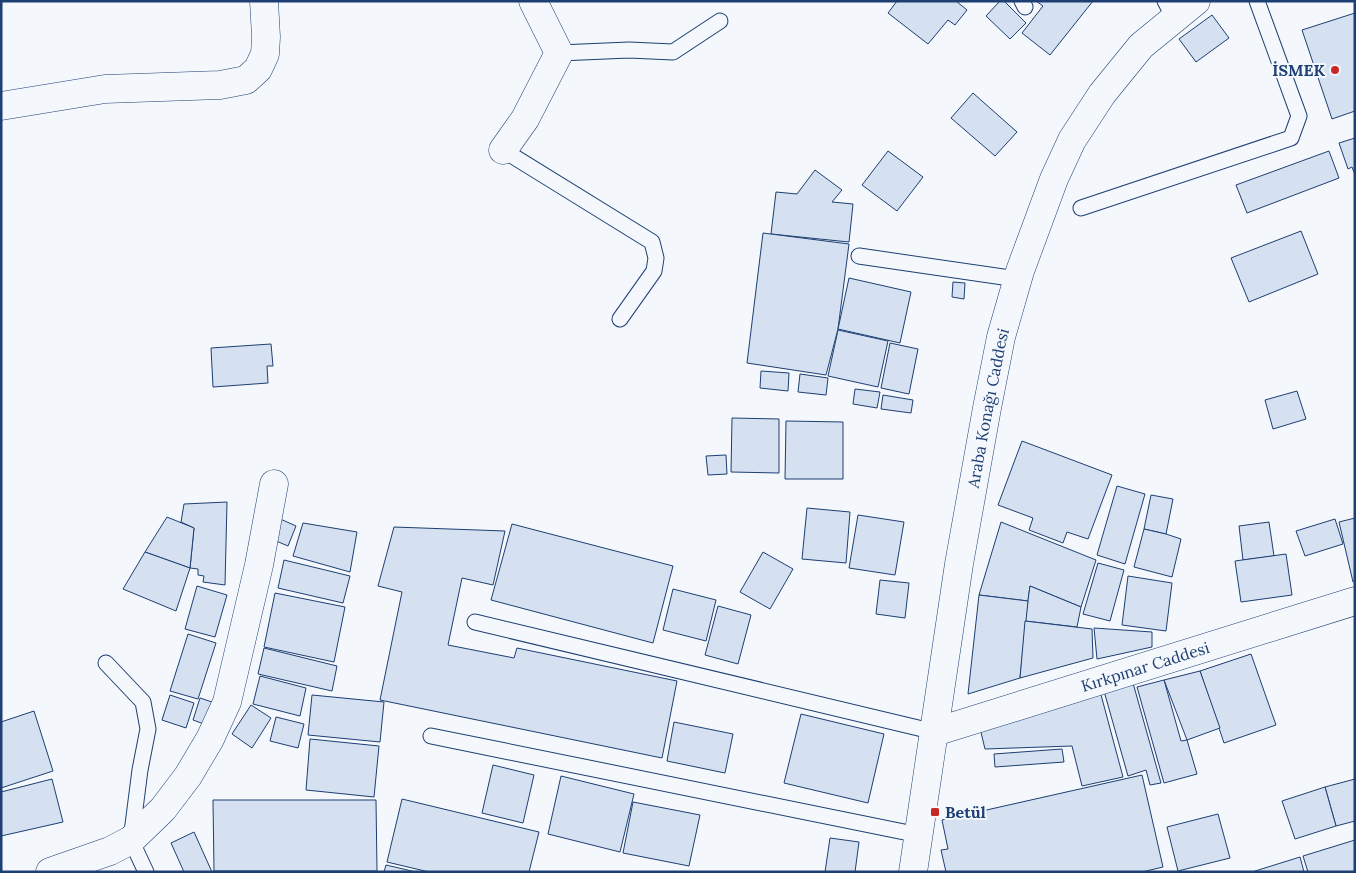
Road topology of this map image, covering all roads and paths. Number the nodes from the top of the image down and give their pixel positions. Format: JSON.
{"nodes":[{"id":1,"x":264,"y":1,"type":"edge"},
{"id":2,"x":533,"y":1,"type":"edge"},
{"id":3,"x":1196,"y":1,"type":"edge"},
{"id":4,"x":1258,"y":1,"type":"edge"},
{"id":5,"x":1170,"y":10,"type":"edge"},
{"id":6,"x":720,"y":21,"type":"dead end"},
{"id":7,"x":559,"y":53,"type":"junction"},
{"id":8,"x":1,"y":106,"type":"edge"},
{"id":9,"x":503,"y":150,"type":"joint"},
{"id":10,"x":1081,"y":208,"type":"dead end"},
{"id":11,"x":859,"y":256,"type":"dead end"},
{"id":12,"x":1017,"y":279,"type":"junction"},
{"id":13,"x":620,"y":319,"type":"dead end"},
{"id":14,"x":274,"y":484,"type":"dead end"},
{"id":15,"x":1355,"y":601,"type":"edge"},
{"id":16,"x":475,"y":622,"type":"dead end"},
{"id":17,"x":106,"y":663,"type":"dead end"},
{"id":18,"x":935,"y":732,"type":"junction"},
{"id":19,"x":431,"y":736,"type":"dead end"},
{"id":20,"x":919,"y":835,"type":"junction"},
{"id":21,"x":131,"y":840,"type":"junction"},
{"id":22,"x":50,"y":872,"type":"edge"},
{"id":23,"x":146,"y":872,"type":"edge"},
{"id":24,"x":914,"y":872,"type":"edge"}],
"edges":[{"from":1,"to":8,"type":"main road"},
{"from":2,"to":7,"type":"main road"},
{"from":3,"to":5,"type":"main road","name":"Araba Konağı Caddesi"},
{"from":4,"to":10,"type":"lane"},
{"from":5,"to":12,"type":"main road","name":"Araba Konağı Caddesi"},
{"from":6,"to":7,"type":"lane"},
{"from":7,"to":9,"type":"main road"},
{"from":9,"to":13,"type":"lane"},
{"from":11,"to":12,"type":"lane"},
{"from":12,"to":18,"type":"main road","name":"Araba Konağı Caddesi"},
{"from":14,"to":21,"type":"main road"},
{"from":15,"to":18,"type":"main road","name":"Kırkpınar Caddesi"},
{"from":16,"to":18,"type":"lane"},
{"from":17,"to":21,"type":"lane"},
{"from":18,"to":20,"type":"main road","name":"Araba Konağı Caddesi"},
{"from":19,"to":20,"type":"lane"},
{"from":20,"to":24,"type":"main road","name":"Araba Konağı Caddesi"},
{"from":21,"to":22,"type":"main road"},
{"from":21,"to":23,"type":"lane"}]}
